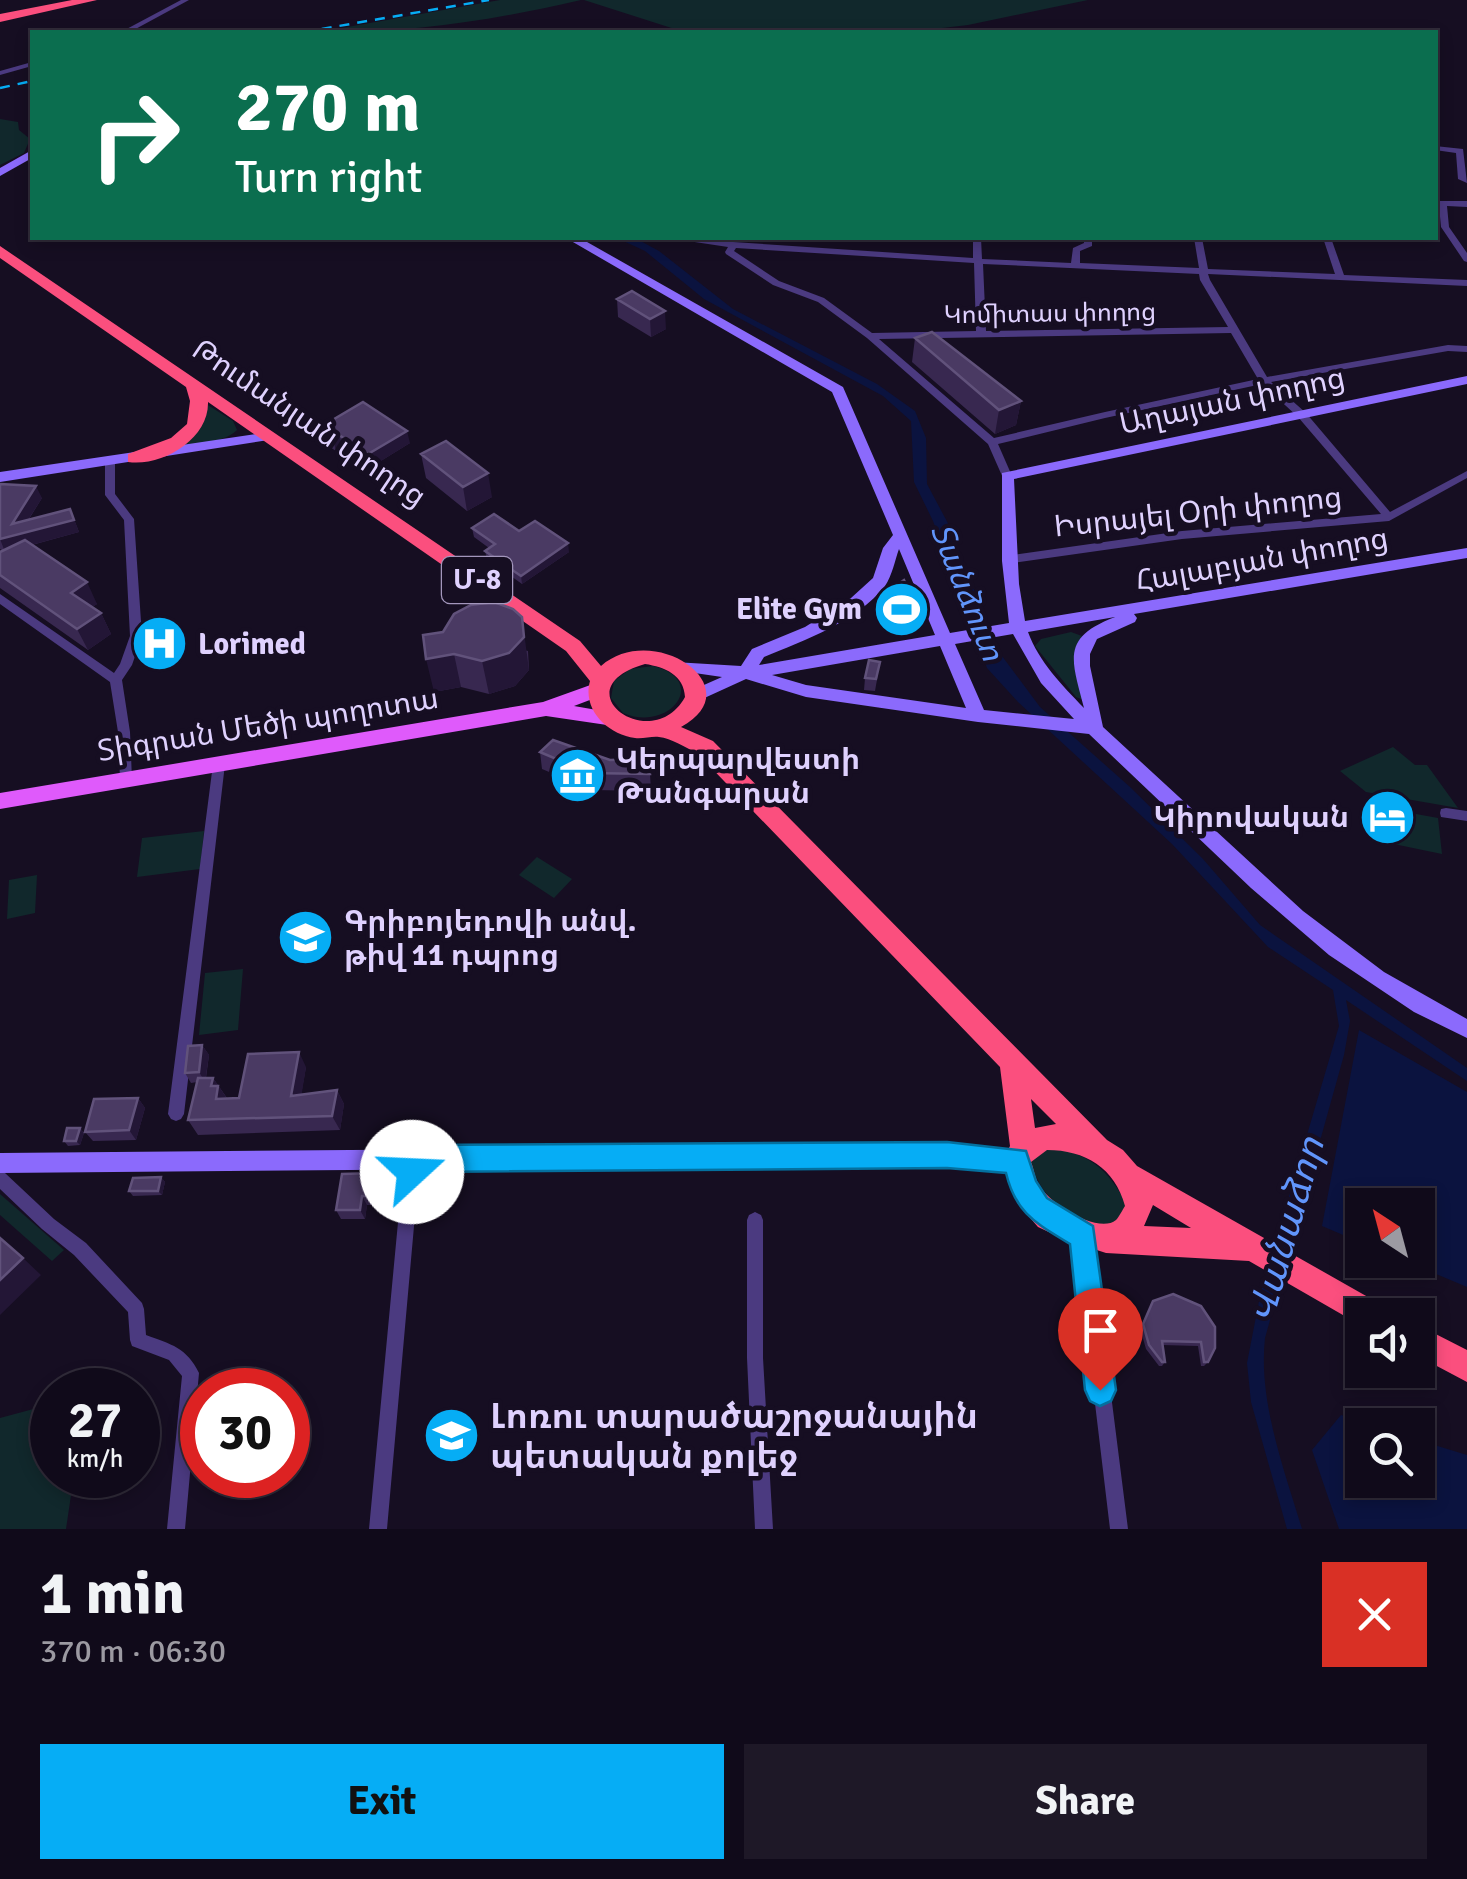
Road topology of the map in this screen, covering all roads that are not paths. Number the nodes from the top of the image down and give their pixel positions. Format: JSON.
{"nodes":[{"id":1,"x":91,"y":0,"type":"edge"},
{"id":2,"x":186,"y":0,"type":"edge"},
{"id":3,"x":0,"y":18,"type":"edge"},
{"id":4,"x":129,"y":30,"type":"edge"},
{"id":5,"x":30,"y":65,"type":"edge"},
{"id":6,"x":0,"y":73,"type":"edge"},
{"id":7,"x":1438,"y":148,"type":"edge"},
{"id":8,"x":30,"y":154,"type":"edge"},
{"id":9,"x":0,"y":173,"type":"edge"},
{"id":10,"x":1467,"y":181,"type":"edge"},
{"id":11,"x":1439,"y":204,"type":"edge"},
{"id":12,"x":1467,"y":204,"type":"edge"},
{"id":13,"x":576,"y":240,"type":"edge"},
{"id":14,"x":701,"y":240,"type":"edge"},
{"id":15,"x":977,"y":240,"type":"edge"},
{"id":16,"x":1088,"y":240,"type":"edge"},
{"id":17,"x":1198,"y":240,"type":"edge"},
{"id":18,"x":1327,"y":240,"type":"edge"},
{"id":19,"x":734,"y":245,"type":"junction"},
{"id":20,"x":2,"y":254,"type":"edge"},
{"id":21,"x":1467,"y":258,"type":"edge"},
{"id":22,"x":977,"y":261,"type":"junction"},
{"id":23,"x":1075,"y":265,"type":"junction"},
{"id":24,"x":1203,"y":270,"type":"junction"},
{"id":25,"x":1340,"y":276,"type":"junction"},
{"id":26,"x":1467,"y":283,"type":"edge"},
{"id":27,"x":1231,"y":330,"type":"junction"},
{"id":28,"x":981,"y":334,"type":"junction"},
{"id":29,"x":870,"y":336,"type":"junction"},
{"id":30,"x":1467,"y":349,"type":"edge"},
{"id":31,"x":1467,"y":380,"type":"edge"},
{"id":32,"x":1264,"y":381,"type":"junction"},
{"id":33,"x":192,"y":383,"type":"junction"},
{"id":34,"x":1302,"y":415,"type":"junction"},
{"id":35,"x":270,"y":436,"type":"junction"},
{"id":36,"x":992,"y":442,"type":"junction"},
{"id":37,"x":135,"y":458,"type":"junction"},
{"id":38,"x":110,"y":462,"type":"junction"},
{"id":39,"x":1467,"y":474,"type":"edge"},
{"id":40,"x":1007,"y":476,"type":"junction"},
{"id":41,"x":0,"y":478,"type":"edge"},
{"id":42,"x":1389,"y":516,"type":"junction"},
{"id":43,"x":901,"y":535,"type":"junction"},
{"id":44,"x":1467,"y":553,"type":"edge"},
{"id":45,"x":1012,"y":559,"type":"junction"},
{"id":46,"x":0,"y":598,"type":"edge"},
{"id":47,"x":1145,"y":608,"type":"junction"},
{"id":48,"x":573,"y":646,"type":"junction"},
{"id":49,"x":645,"y":656,"type":"junction"},
{"id":50,"x":680,"y":666,"type":"junction"},
{"id":51,"x":745,"y":674,"type":"junction"},
{"id":52,"x":116,"y":680,"type":"junction"},
{"id":53,"x":598,"y":684,"type":"junction"},
{"id":54,"x":693,"y":701,"type":"junction"},
{"id":55,"x":545,"y":709,"type":"junction"},
{"id":56,"x":978,"y":716,"type":"junction"},
{"id":57,"x":607,"y":718,"type":"junction"},
{"id":58,"x":659,"y":727,"type":"junction"},
{"id":59,"x":1095,"y":728,"type":"junction"},
{"id":60,"x":705,"y":747,"type":"junction"},
{"id":61,"x":219,"y":764,"type":"junction"},
{"id":62,"x":126,"y":779,"type":"junction"},
{"id":63,"x":0,"y":800,"type":"edge"},
{"id":64,"x":1446,"y":814,"type":"dead end"},
{"id":65,"x":1467,"y":816,"type":"edge"},
{"id":66,"x":1467,"y":1029,"type":"edge"},
{"id":67,"x":1012,"y":1059,"type":"junction"},
{"id":68,"x":176,"y":1114,"type":"dead end"},
{"id":69,"x":1097,"y":1148,"type":"junction"},
{"id":70,"x":1020,"y":1154,"type":"junction"},
{"id":71,"x":412,"y":1158,"type":"junction"},
{"id":72,"x":0,"y":1163,"type":"edge"},
{"id":73,"x":1128,"y":1176,"type":"junction"},
{"id":74,"x":0,"y":1178,"type":"edge"},
{"id":75,"x":755,"y":1220,"type":"dead end"},
{"id":76,"x":1095,"y":1237,"type":"junction"},
{"id":77,"x":1248,"y":1247,"type":"junction"},
{"id":78,"x":1345,"y":1300,"type":"edge"},
{"id":79,"x":1435,"y":1349,"type":"edge"},
{"id":80,"x":1467,"y":1366,"type":"edge"},
{"id":81,"x":176,"y":1529,"type":"edge"},
{"id":82,"x":378,"y":1529,"type":"edge"},
{"id":83,"x":764,"y":1529,"type":"edge"},
{"id":84,"x":1119,"y":1529,"type":"edge"}],
"edges":[{"from":1,"to":3,"type":"highway"},
{"from":2,"to":4,"type":"street"},
{"from":5,"to":6,"type":"street"},
{"from":7,"to":10,"type":"street"},
{"from":8,"to":9,"type":"street"},
{"from":11,"to":12,"type":"street"},
{"from":11,"to":21,"type":"street"},
{"from":13,"to":43,"type":"street"},
{"from":14,"to":19,"type":"street"},
{"from":15,"to":22,"type":"street"},
{"from":16,"to":23,"type":"street"},
{"from":17,"to":24,"type":"street"},
{"from":18,"to":25,"type":"street"},
{"from":19,"to":22,"type":"street"},
{"from":19,"to":29,"type":"street"},
{"from":20,"to":33,"type":"highway","name":"Թումանյան փողոց","number":"Մ-8"},
{"from":22,"to":23,"type":"street"},
{"from":22,"to":28,"type":"street"},
{"from":23,"to":24,"type":"street"},
{"from":24,"to":25,"type":"street"},
{"from":24,"to":27,"type":"street"},
{"from":25,"to":26,"type":"street"},
{"from":27,"to":28,"type":"street","name":"Կոմիտաս փողոց"},
{"from":27,"to":32,"type":"street"},
{"from":28,"to":29,"type":"street","name":"Կոմիտաս փողոց"},
{"from":29,"to":36,"type":"street"},
{"from":30,"to":32,"type":"street"},
{"from":31,"to":34,"type":"street","name":"Աղայան փողոց"},
{"from":32,"to":34,"type":"street"},
{"from":32,"to":36,"type":"street"},
{"from":33,"to":35,"type":"highway","name":"Թումանյան փողոց","number":"Մ-8"},
{"from":33,"to":37,"type":"highway"},
{"from":34,"to":40,"type":"street","name":"Աղայան փողոց"},
{"from":34,"to":42,"type":"street"},
{"from":35,"to":37,"type":"street"},
{"from":35,"to":48,"type":"highway","name":"Թումանյան փողոց","number":"Մ-8"},
{"from":36,"to":40,"type":"street"},
{"from":37,"to":38,"type":"street"},
{"from":38,"to":41,"type":"street"},
{"from":38,"to":52,"type":"street"},
{"from":39,"to":42,"type":"street"},
{"from":40,"to":45,"type":"street"},
{"from":42,"to":45,"type":"street","name":"Իսրայել Օրի փողոց"},
{"from":43,"to":51,"type":"street"},
{"from":43,"to":56,"type":"street"},
{"from":44,"to":47,"type":"street","name":"Հալաբյան փողոց"},
{"from":45,"to":59,"type":"street"},
{"from":46,"to":52,"type":"street"},
{"from":47,"to":51,"type":"street","name":"Հալաբյան փողոց"},
{"from":47,"to":59,"type":"street"},
{"from":48,"to":49,"type":"highway","number":"Մ-8"},
{"from":48,"to":53,"type":"highway","number":"Մ-8"},
{"from":49,"to":50,"type":"highway"},
{"from":49,"to":53,"type":"highway"},
{"from":50,"to":51,"type":"street"},
{"from":50,"to":54,"type":"highway"},
{"from":51,"to":54,"type":"street"},
{"from":51,"to":56,"type":"street"},
{"from":52,"to":62,"type":"street"},
{"from":53,"to":55,"type":"main road","name":"Տիգրան Մեծի պողոտա"},
{"from":53,"to":57,"type":"highway"},
{"from":54,"to":58,"type":"highway"},
{"from":54,"to":60,"type":"highway"},
{"from":55,"to":57,"type":"main road","name":"Տիգրան Մեծի պողոտա"},
{"from":55,"to":61,"type":"main road","name":"Տիգրան Մեծի պողոտա"},
{"from":56,"to":59,"type":"street"},
{"from":57,"to":58,"type":"highway"},
{"from":58,"to":60,"type":"highway"},
{"from":59,"to":66,"type":"street"},
{"from":60,"to":67,"type":"highway"},
{"from":61,"to":62,"type":"main road","name":"Տիգրան Մեծի պողոտա"},
{"from":61,"to":68,"type":"street"},
{"from":62,"to":63,"type":"main road","name":"Տիգրան Մեծի պողոտա"},
{"from":64,"to":65,"type":"street"},
{"from":67,"to":69,"type":"highway"},
{"from":67,"to":70,"type":"highway"},
{"from":69,"to":70,"type":"highway"},
{"from":69,"to":73,"type":"highway"},
{"from":70,"to":71,"type":"street"},
{"from":70,"to":76,"type":"highway"},
{"from":71,"to":72,"type":"street"},
{"from":71,"to":82,"type":"street"},
{"from":73,"to":76,"type":"highway"},
{"from":73,"to":77,"type":"highway"},
{"from":74,"to":81,"type":"street"},
{"from":75,"to":83,"type":"street"},
{"from":76,"to":77,"type":"highway"},
{"from":76,"to":84,"type":"street"},
{"from":77,"to":78,"type":"highway"},
{"from":79,"to":80,"type":"highway"}]}
